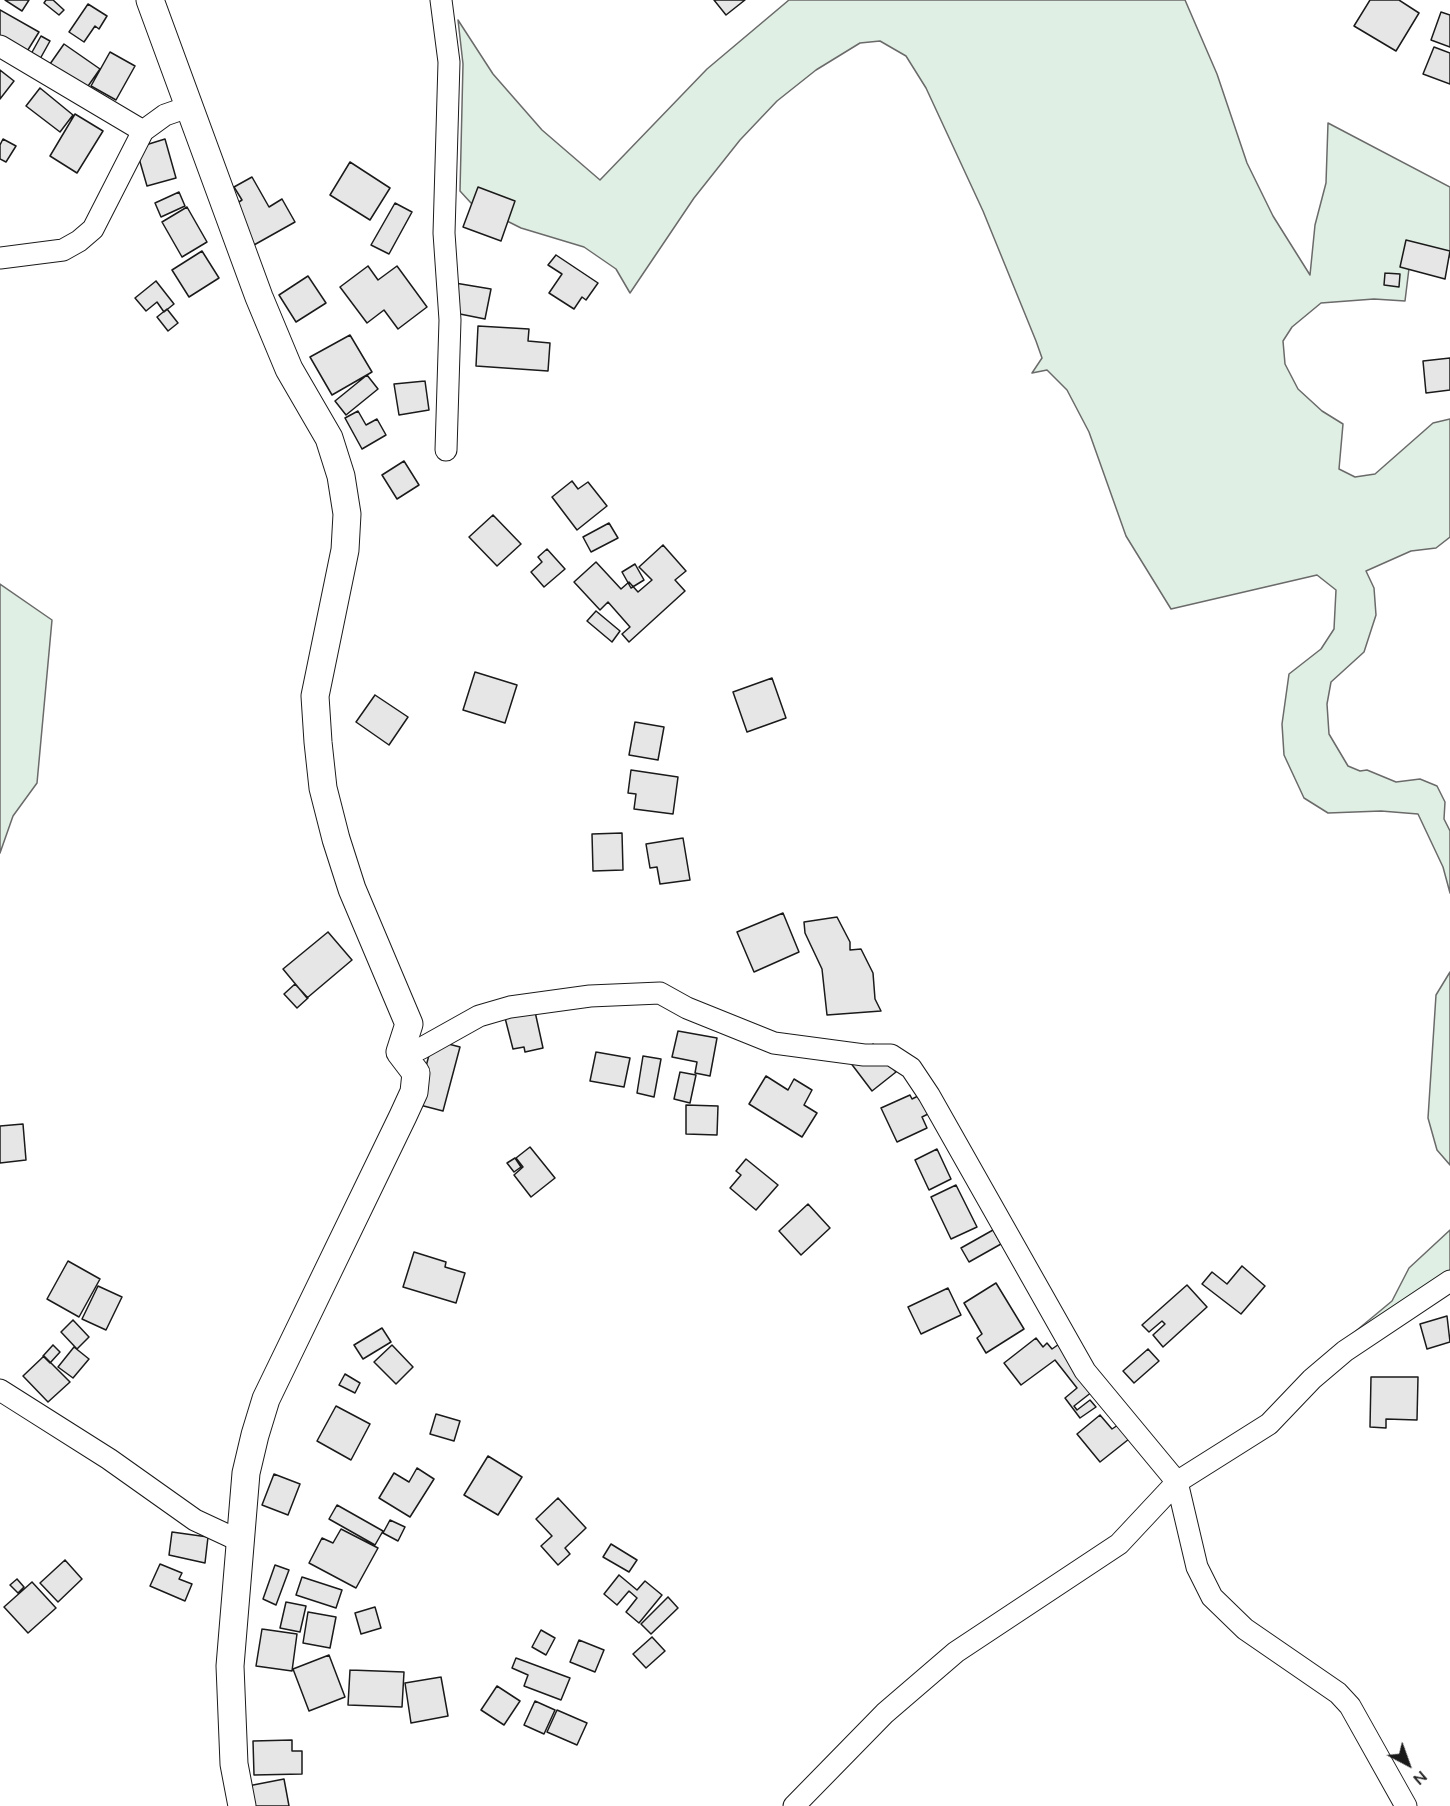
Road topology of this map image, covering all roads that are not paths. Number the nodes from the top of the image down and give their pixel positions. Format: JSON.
{"nodes":[{"id":1,"x":150,"y":0,"type":"edge"},
{"id":2,"x":441,"y":0,"type":"edge"},
{"id":3,"x":0,"y":46,"type":"edge"},
{"id":4,"x":188,"y":107,"type":"junction"},
{"id":5,"x":143,"y":131,"type":"junction"},
{"id":6,"x":0,"y":258,"type":"edge"},
{"id":7,"x":446,"y":450,"type":"dead end"},
{"id":8,"x":400,"y":1052,"type":"junction"},
{"id":9,"x":1450,"y":1281,"type":"edge"},
{"id":10,"x":0,"y":1390,"type":"edge"},
{"id":11,"x":1177,"y":1482,"type":"junction"},
{"id":12,"x":240,"y":1541,"type":"junction"},
{"id":13,"x":242,"y":1806,"type":"edge"},
{"id":14,"x":794,"y":1806,"type":"edge"},
{"id":15,"x":1406,"y":1806,"type":"edge"}],
"edges":[{"from":1,"to":4,"type":"main road"},
{"from":2,"to":7,"type":"street"},
{"from":3,"to":5,"type":"street"},
{"from":4,"to":5,"type":"street"},
{"from":4,"to":8,"type":"main road"},
{"from":5,"to":6,"type":"street"},
{"from":8,"to":11,"type":"street"},
{"from":8,"to":12,"type":"main road"},
{"from":9,"to":11,"type":"street"},
{"from":10,"to":12,"type":"street"},
{"from":11,"to":14,"type":"street"},
{"from":11,"to":15,"type":"street"},
{"from":12,"to":13,"type":"main road"}]}
